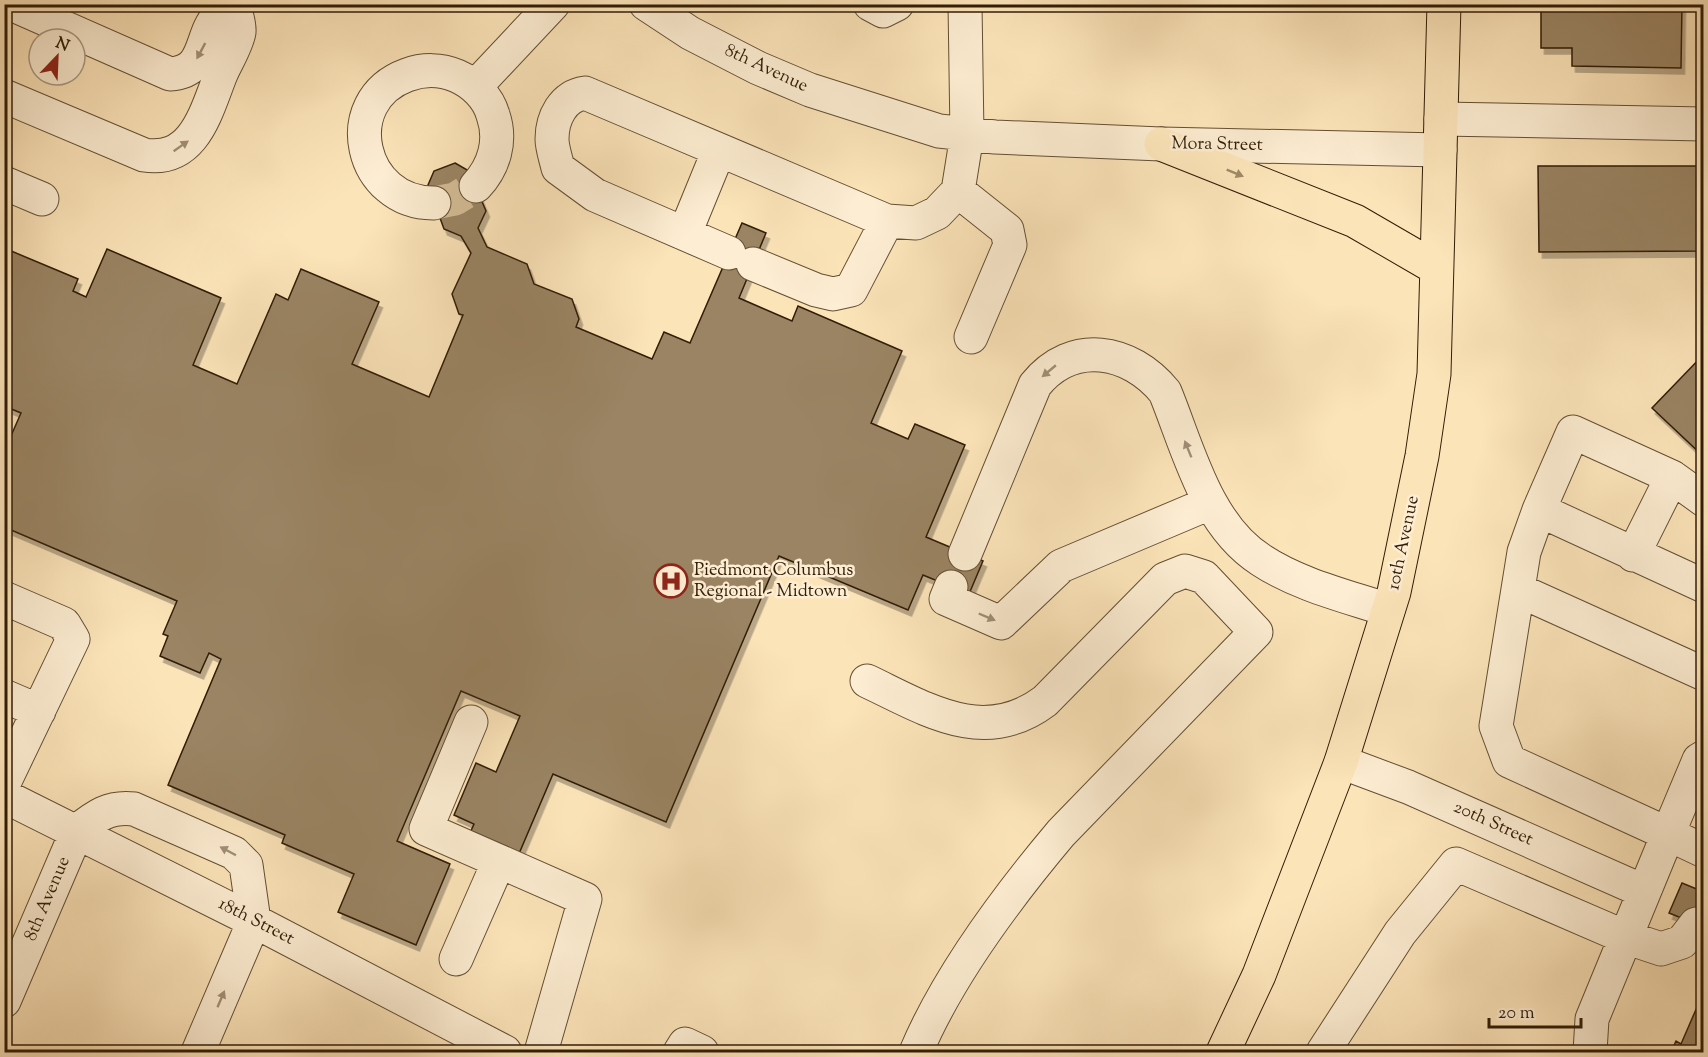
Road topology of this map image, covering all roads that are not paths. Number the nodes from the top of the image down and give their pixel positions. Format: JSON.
{"nodes":[{"id":1,"x":11,"y":4,"type":"edge"},
{"id":2,"x":553,"y":4,"type":"edge"},
{"id":3,"x":646,"y":4,"type":"edge"},
{"id":4,"x":870,"y":4,"type":"edge"},
{"id":5,"x":897,"y":4,"type":"edge"},
{"id":6,"x":966,"y":4,"type":"edge"},
{"id":7,"x":1443,"y":4,"type":"edge"},
{"id":8,"x":233,"y":5,"type":"edge"},
{"id":9,"x":475,"y":87,"type":"junction"},
{"id":10,"x":4,"y":96,"type":"edge"},
{"id":11,"x":1703,"y":126,"type":"edge"},
{"id":12,"x":1440,"y":134,"type":"junction"},
{"id":13,"x":967,"y":135,"type":"junction"},
{"id":14,"x":1161,"y":144,"type":"junction"},
{"id":15,"x":719,"y":150,"type":"junction"},
{"id":16,"x":4,"y":183,"type":"edge"},
{"id":17,"x":476,"y":186,"type":"tunnel mouth"},
{"id":18,"x":958,"y":191,"type":"junction"},
{"id":19,"x":42,"y":199,"type":"dead end"},
{"id":20,"x":434,"y":203,"type":"tunnel mouth"},
{"id":21,"x":886,"y":221,"type":"junction"},
{"id":22,"x":685,"y":233,"type":"junction"},
{"id":23,"x":1436,"y":268,"type":"junction"},
{"id":24,"x":971,"y":337,"type":"dead end"},
{"id":25,"x":1672,"y":477,"type":"junction"},
{"id":26,"x":1704,"y":500,"type":"edge"},
{"id":27,"x":1210,"y":503,"type":"junction"},
{"id":28,"x":1539,"y":510,"type":"junction"},
{"id":29,"x":965,"y":554,"type":"dead end"},
{"id":30,"x":1633,"y":555,"type":"junction"},
{"id":31,"x":1704,"y":586,"type":"edge"},
{"id":32,"x":951,"y":587,"type":"dead end"},
{"id":33,"x":1518,"y":590,"type":"junction"},
{"id":34,"x":4,"y":598,"type":"edge"},
{"id":35,"x":1388,"y":610,"type":"junction"},
{"id":36,"x":1704,"y":674,"type":"edge"},
{"id":37,"x":867,"y":681,"type":"dead end"},
{"id":38,"x":4,"y":696,"type":"edge"},
{"id":39,"x":39,"y":711,"type":"junction"},
{"id":40,"x":471,"y":722,"type":"dead end"},
{"id":41,"x":1704,"y":757,"type":"edge"},
{"id":42,"x":1341,"y":762,"type":"junction"},
{"id":43,"x":4,"y":783,"type":"edge"},
{"id":44,"x":4,"y":796,"type":"edge"},
{"id":45,"x":1476,"y":817,"type":"junction"},
{"id":46,"x":78,"y":831,"type":"junction"},
{"id":47,"x":1668,"y":834,"type":"junction"},
{"id":48,"x":1704,"y":850,"type":"edge"},
{"id":49,"x":499,"y":861,"type":"junction"},
{"id":50,"x":1456,"y":864,"type":"junction"},
{"id":51,"x":1643,"y":891,"type":"junction"},
{"id":52,"x":254,"y":921,"type":"junction"},
{"id":53,"x":1696,"y":924,"type":"dead end"},
{"id":54,"x":1625,"y":937,"type":"junction"},
{"id":55,"x":456,"y":959,"type":"dead end"},
{"id":56,"x":4,"y":1001,"type":"edge"},
{"id":57,"x":198,"y":1053,"type":"edge"},
{"id":58,"x":505,"y":1053,"type":"edge"},
{"id":59,"x":541,"y":1053,"type":"edge"},
{"id":60,"x":680,"y":1053,"type":"edge"},
{"id":61,"x":702,"y":1053,"type":"edge"},
{"id":62,"x":916,"y":1053,"type":"edge"},
{"id":63,"x":1223,"y":1053,"type":"edge"},
{"id":64,"x":1323,"y":1053,"type":"edge"},
{"id":65,"x":1590,"y":1053,"type":"edge"}],
"edges":[{"from":8,"to":1,"type":"street","one_way":true},
{"from":2,"to":9,"type":"street"},
{"from":3,"to":13,"type":"street","name":"8th Avenue"},
{"from":4,"to":5,"type":"street"},
{"from":6,"to":13,"type":"street"},
{"from":7,"to":12,"type":"main road","name":"10th Avenue"},
{"from":10,"to":8,"type":"street","one_way":true},
{"from":9,"to":17,"type":"street"},
{"from":9,"to":20,"type":"street"},
{"from":11,"to":12,"type":"street","name":"Mora Street"},
{"from":12,"to":14,"type":"street","name":"Mora Street"},
{"from":12,"to":23,"type":"main road","name":"10th Avenue"},
{"from":13,"to":14,"type":"street","name":"Mora Street"},
{"from":13,"to":18,"type":"street"},
{"from":14,"to":23,"type":"main road","one_way":true},
{"from":15,"to":21,"type":"street"},
{"from":15,"to":22,"type":"street"},
{"from":15,"to":22,"type":"street"},
{"from":16,"to":19,"type":"street"},
{"from":18,"to":21,"type":"street"},
{"from":18,"to":24,"type":"street"},
{"from":21,"to":22,"type":"street"},
{"from":23,"to":35,"type":"main road","name":"10th Avenue"},
{"from":25,"to":26,"type":"street"},
{"from":25,"to":28,"type":"street"},
{"from":25,"to":30,"type":"street"},
{"from":27,"to":29,"type":"street","one_way":true},
{"from":32,"to":27,"type":"street","one_way":true},
{"from":27,"to":35,"type":"street"},
{"from":28,"to":30,"type":"street"},
{"from":28,"to":33,"type":"street"},
{"from":30,"to":31,"type":"street"},
{"from":33,"to":36,"type":"street"},
{"from":33,"to":47,"type":"street"},
{"from":34,"to":39,"type":"street"},
{"from":35,"to":42,"type":"main road","name":"10th Avenue"},
{"from":37,"to":62,"type":"street"},
{"from":38,"to":39,"type":"street"},
{"from":39,"to":43,"type":"street"},
{"from":40,"to":49,"type":"street"},
{"from":41,"to":47,"type":"street"},
{"from":42,"to":45,"type":"street","name":"20th Street"},
{"from":42,"to":63,"type":"main road","name":"10th Avenue"},
{"from":44,"to":46,"type":"street","name":"18th Street"},
{"from":45,"to":50,"type":"street"},
{"from":45,"to":51,"type":"street","name":"20th Street"},
{"from":46,"to":52,"type":"street","name":"18th Street"},
{"from":52,"to":46,"type":"street","one_way":true},
{"from":46,"to":56,"type":"street","name":"8th Avenue"},
{"from":47,"to":48,"type":"street"},
{"from":47,"to":51,"type":"street"},
{"from":49,"to":55,"type":"street"},
{"from":49,"to":59,"type":"street"},
{"from":50,"to":54,"type":"street"},
{"from":50,"to":64,"type":"street"},
{"from":51,"to":54,"type":"street"},
{"from":57,"to":52,"type":"street","one_way":true},
{"from":52,"to":58,"type":"street","name":"18th Street"},
{"from":53,"to":54,"type":"street"},
{"from":54,"to":65,"type":"street"},
{"from":60,"to":61,"type":"street"}]}
